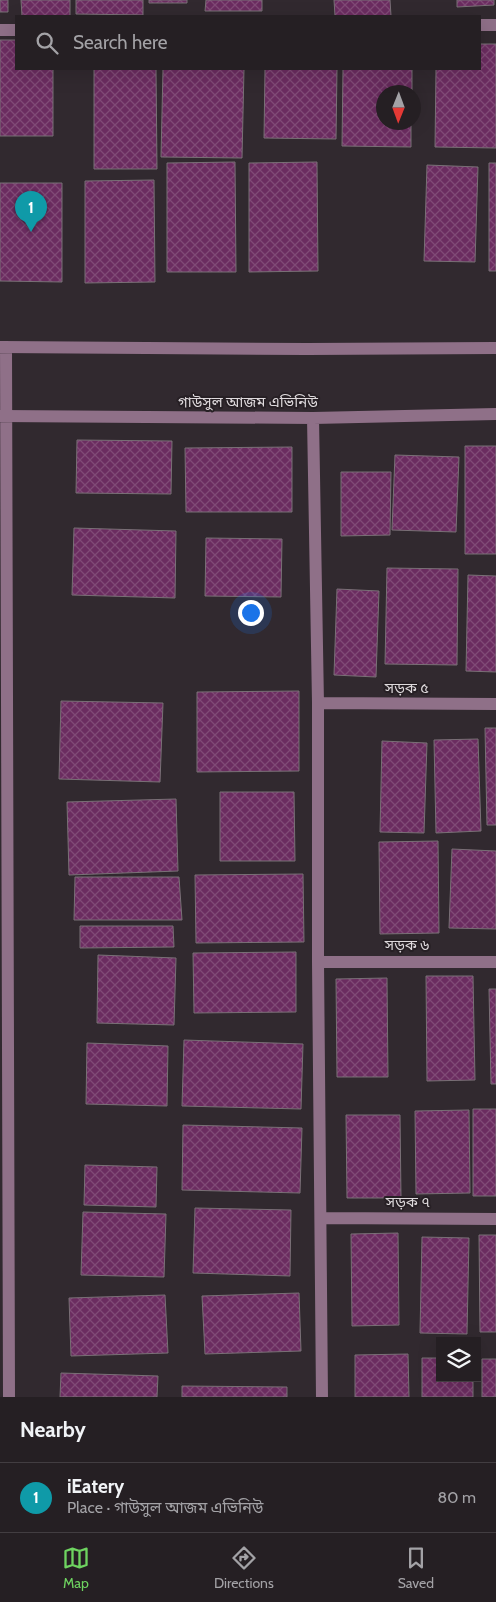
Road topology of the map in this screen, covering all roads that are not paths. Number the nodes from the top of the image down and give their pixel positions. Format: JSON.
{"nodes":[{"id":1,"x":481,"y":25,"type":"edge"},
{"id":2,"x":496,"y":25,"type":"edge"},
{"id":3,"x":0,"y":30,"type":"edge"},
{"id":4,"x":15,"y":30,"type":"edge"},
{"id":5,"x":3,"y":347,"type":"edge"},
{"id":6,"x":496,"y":348,"type":"edge"},
{"id":7,"x":496,"y":414,"type":"edge"},
{"id":8,"x":3,"y":417,"type":"edge"},
{"id":9,"x":314,"y":418,"type":"junction"},
{"id":10,"x":318,"y":703,"type":"junction"},
{"id":11,"x":496,"y":704,"type":"edge"},
{"id":12,"x":318,"y":962,"type":"junction"},
{"id":13,"x":496,"y":962,"type":"edge"},
{"id":14,"x":321,"y":1218,"type":"junction"},
{"id":15,"x":496,"y":1219,"type":"edge"},
{"id":16,"x":9,"y":1397,"type":"edge"},
{"id":17,"x":322,"y":1397,"type":"edge"}],
"edges":[{"from":1,"to":2,"type":"street"},
{"from":3,"to":4,"type":"street"},
{"from":5,"to":6,"type":"street"},
{"from":5,"to":8,"type":"street"},
{"from":7,"to":9,"type":"street","name":"গাউসুল আজম এভিনিউ"},
{"from":8,"to":9,"type":"street","name":"গাউসুল আজম এভিনিউ"},
{"from":8,"to":16,"type":"street"},
{"from":9,"to":10,"type":"street"},
{"from":10,"to":11,"type":"street","name":"সড়ক ৫"},
{"from":10,"to":12,"type":"street"},
{"from":12,"to":13,"type":"street","name":"সড়ক ৬"},
{"from":12,"to":14,"type":"street"},
{"from":14,"to":15,"type":"street","name":"সড়ক ৭"},
{"from":14,"to":17,"type":"street"}]}
